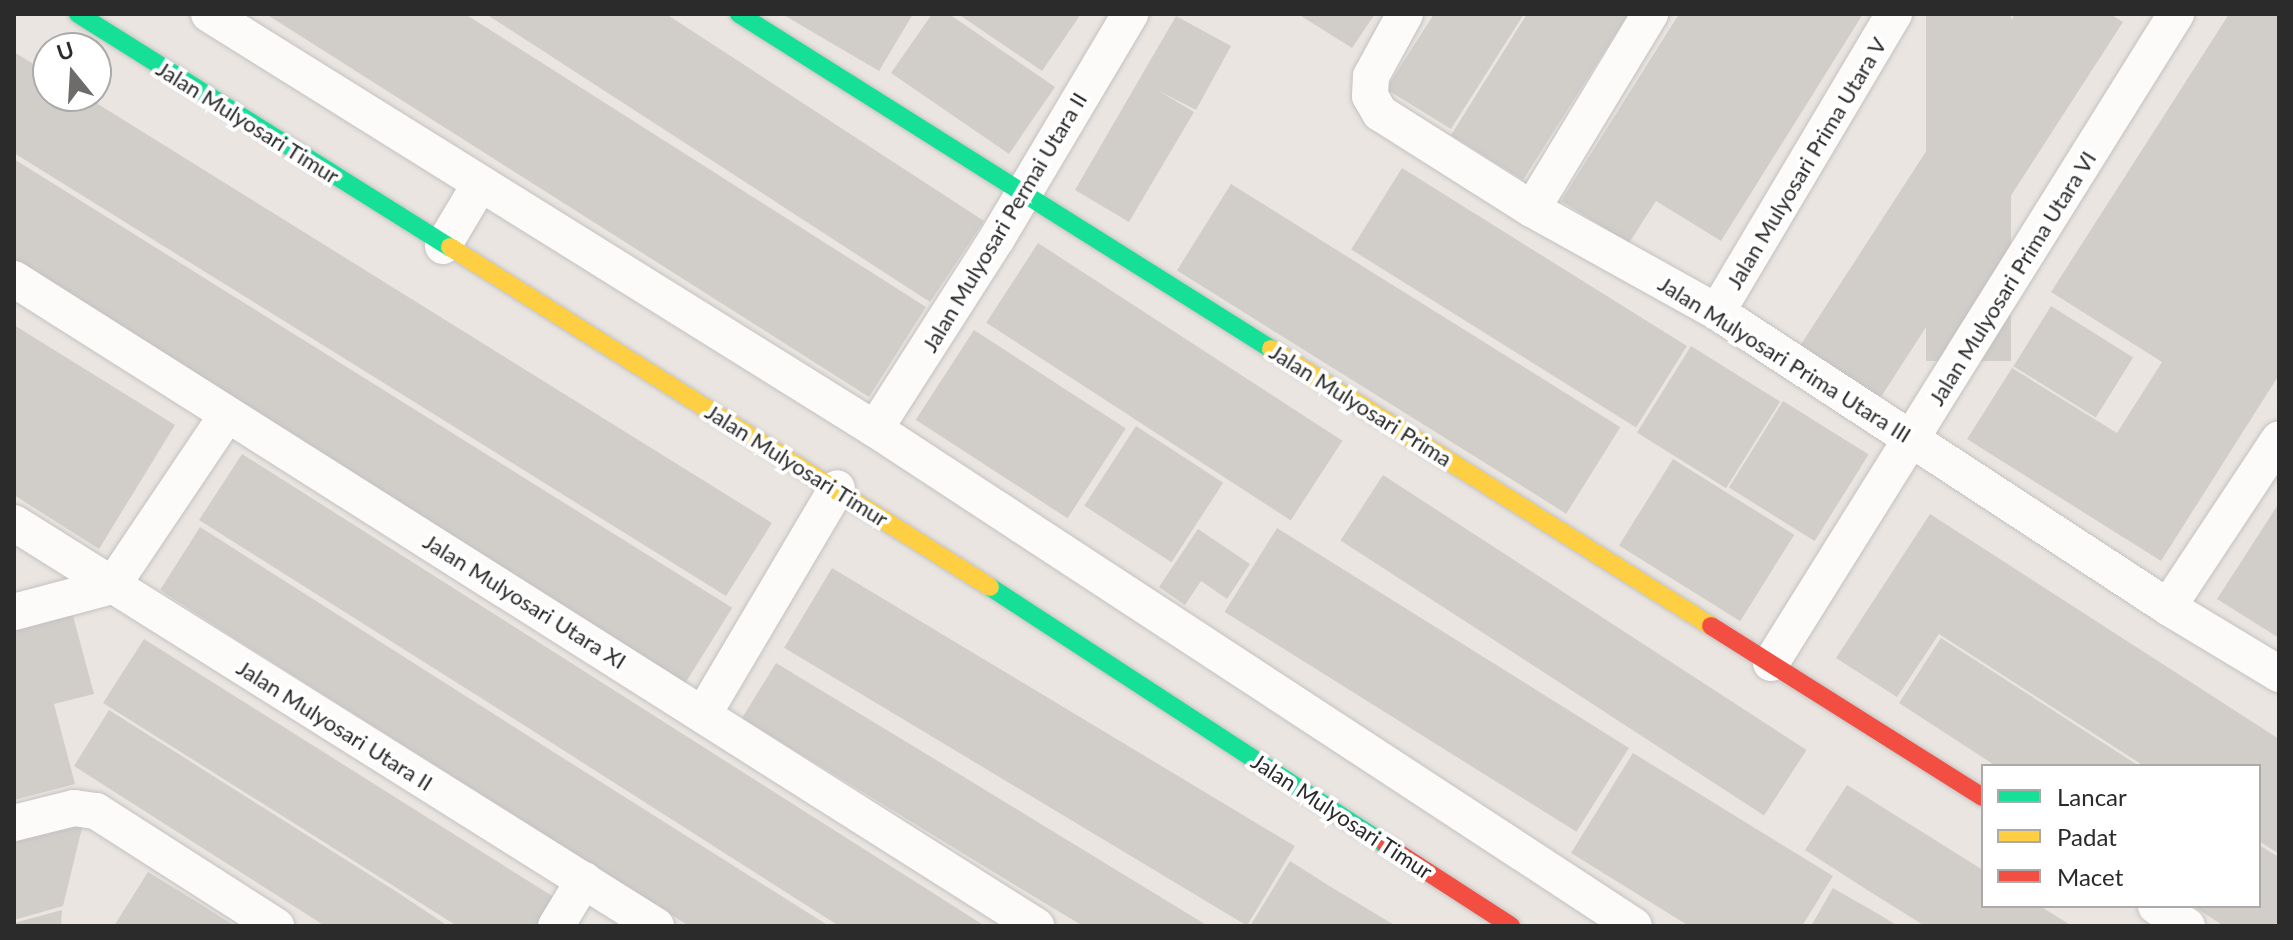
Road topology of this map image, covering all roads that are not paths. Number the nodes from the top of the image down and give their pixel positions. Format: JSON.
{"nodes":[{"id":1,"x":78,"y":14,"type":"edge"},
{"id":2,"x":209,"y":14,"type":"edge"},
{"id":3,"x":739,"y":14,"type":"edge"},
{"id":4,"x":1130,"y":14,"type":"edge"},
{"id":5,"x":1405,"y":14,"type":"edge"},
{"id":6,"x":1650,"y":14,"type":"edge"},
{"id":7,"x":1894,"y":14,"type":"edge"},
{"id":8,"x":2176,"y":14,"type":"edge"},
{"id":9,"x":480,"y":184,"type":"junction"},
{"id":10,"x":1021,"y":193,"type":"junction"},
{"id":11,"x":1532,"y":209,"type":"junction"},
{"id":12,"x":443,"y":246,"type":"junction"},
{"id":13,"x":14,"y":279,"type":"edge"},
{"id":14,"x":1717,"y":312,"type":"junction"},
{"id":15,"x":227,"y":415,"type":"junction"},
{"id":16,"x":875,"y":429,"type":"junction"},
{"id":17,"x":1912,"y":439,"type":"junction"},
{"id":18,"x":2279,"y":439,"type":"edge"},
{"id":19,"x":837,"y":488,"type":"junction"},
{"id":20,"x":14,"y":523,"type":"edge"},
{"id":21,"x":112,"y":586,"type":"junction"},
{"id":22,"x":2168,"y":607,"type":"junction"},
{"id":23,"x":14,"y":612,"type":"edge"},
{"id":24,"x":1771,"y":663,"type":"junction"},
{"id":25,"x":2279,"y":674,"type":"edge"},
{"id":26,"x":704,"y":713,"type":"junction"},
{"id":27,"x":1981,"y":796,"type":"edge"},
{"id":28,"x":14,"y":823,"type":"edge"},
{"id":29,"x":584,"y":880,"type":"junction"},
{"id":30,"x":2159,"y":908,"type":"edge"},
{"id":31,"x":1587,"y":914,"type":"edge"},
{"id":32,"x":276,"y":926,"type":"edge"},
{"id":33,"x":556,"y":926,"type":"edge"},
{"id":34,"x":656,"y":926,"type":"edge"},
{"id":35,"x":1036,"y":926,"type":"edge"},
{"id":36,"x":1511,"y":926,"type":"edge"},
{"id":37,"x":1634,"y":926,"type":"edge"},
{"id":38,"x":2187,"y":926,"type":"edge"}],
"edges":[{"from":1,"to":12,"type":"street","name":"Jalan Mulyosari Timur"},
{"from":2,"to":9,"type":"street"},
{"from":3,"to":10,"type":"street","name":"Jalan Mulyosari Prima"},
{"from":4,"to":10,"type":"street","name":"Jalan Mulyosari Permai Utara II"},
{"from":5,"to":11,"type":"street","name":"Jalan Mulyosari Prima Utara III"},
{"from":6,"to":11,"type":"street"},
{"from":7,"to":14,"type":"street","name":"Jalan Mulyosari Prima Utara V"},
{"from":8,"to":17,"type":"street","name":"Jalan Mulyosari Prima Utara VI"},
{"from":9,"to":12,"type":"street"},
{"from":9,"to":16,"type":"street"},
{"from":10,"to":16,"type":"street","name":"Jalan Mulyosari Permai Utara II"},
{"from":10,"to":24,"type":"street","name":"Jalan Mulyosari Prima"},
{"from":11,"to":14,"type":"street","name":"Jalan Mulyosari Prima Utara III"},
{"from":12,"to":19,"type":"street","name":"Jalan Mulyosari Timur"},
{"from":13,"to":15,"type":"street","name":"Jalan Mulyosari Utara XI"},
{"from":14,"to":17,"type":"street","name":"Jalan Mulyosari Prima Utara III"},
{"from":15,"to":21,"type":"street"},
{"from":15,"to":26,"type":"street","name":"Jalan Mulyosari Utara XI"},
{"from":16,"to":31,"type":"street"},
{"from":17,"to":22,"type":"street","name":"Jalan Mulyosari Prima Utara III"},
{"from":17,"to":24,"type":"street","name":"Jalan Mulyosari Prima Utara VI"},
{"from":18,"to":22,"type":"street"},
{"from":19,"to":26,"type":"street"},
{"from":19,"to":36,"type":"street","name":"Jalan Mulyosari Timur"},
{"from":20,"to":21,"type":"street","name":"Jalan Mulyosari Utara II"},
{"from":21,"to":23,"type":"street"},
{"from":21,"to":29,"type":"street","name":"Jalan Mulyosari Utara II"},
{"from":22,"to":25,"type":"street","name":"Jalan Mulyosari Prima Utara III"},
{"from":24,"to":27,"type":"street","name":"Jalan Mulyosari Prima"},
{"from":26,"to":35,"type":"street","name":"Jalan Mulyosari Utara XI"},
{"from":28,"to":32,"type":"street"},
{"from":29,"to":33,"type":"street"},
{"from":29,"to":34,"type":"street","name":"Jalan Mulyosari Utara II"},
{"from":30,"to":38,"type":"street"},
{"from":31,"to":37,"type":"street"}]}
